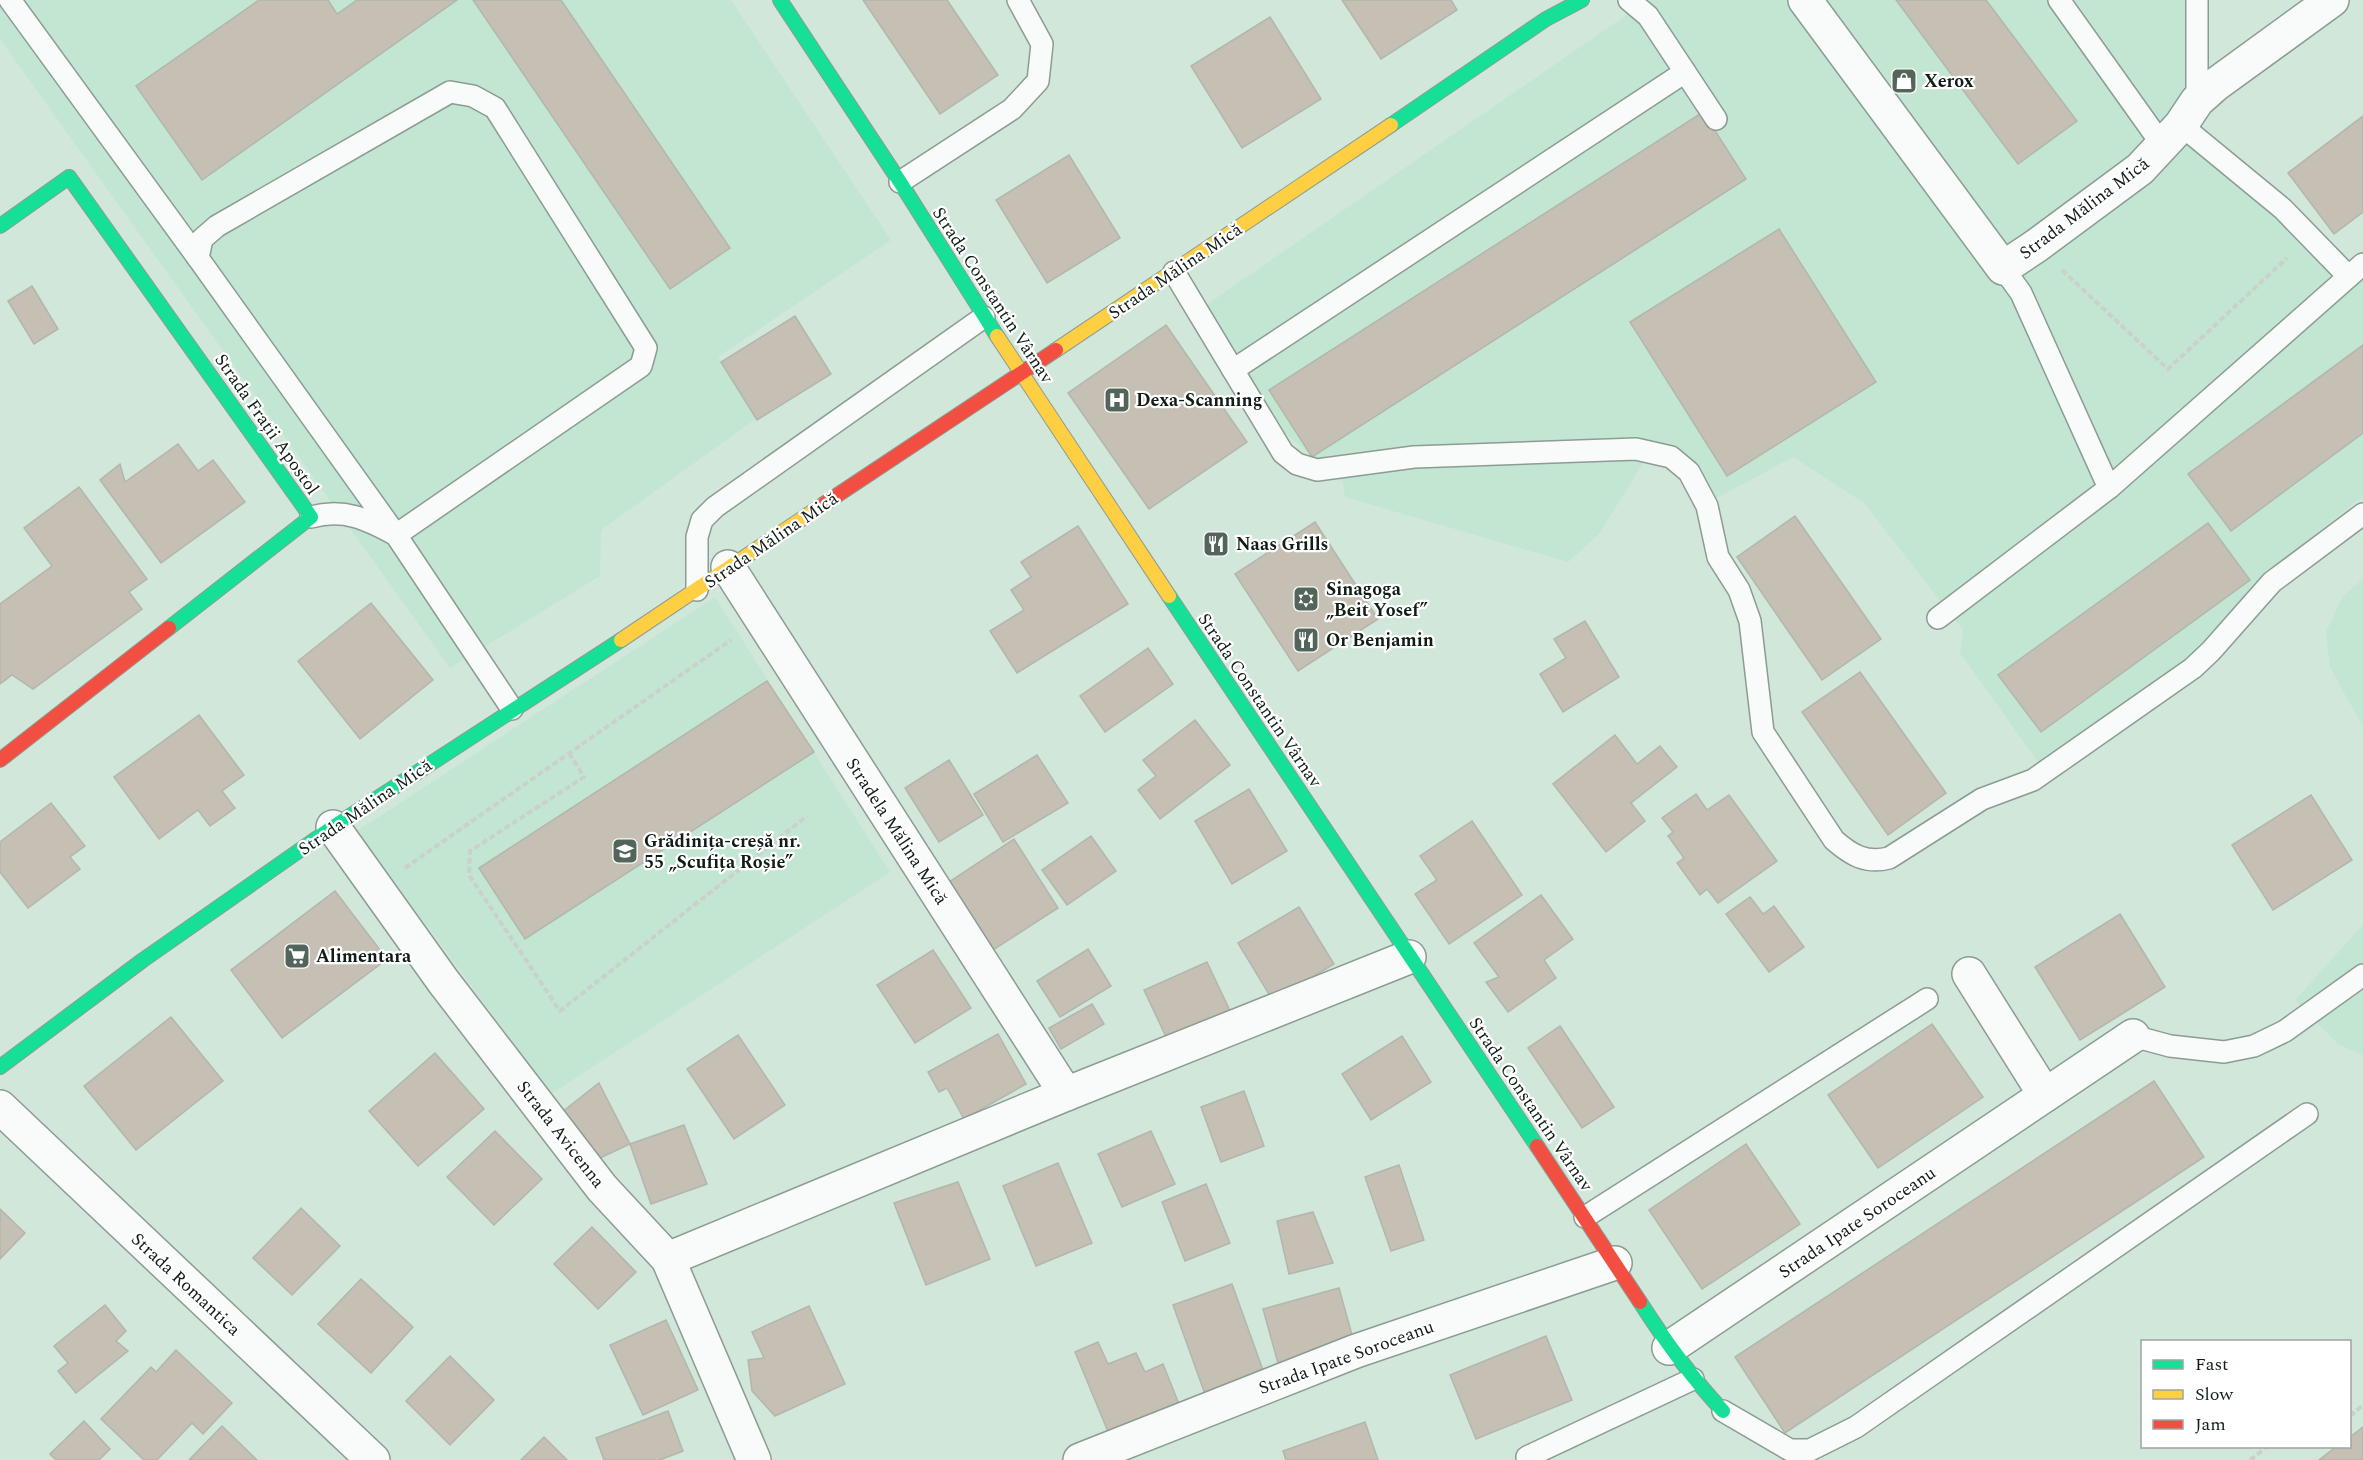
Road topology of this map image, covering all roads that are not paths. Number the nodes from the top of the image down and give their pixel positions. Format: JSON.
{"nodes":[{"id":1,"x":10,"y":0,"type":"edge"},
{"id":2,"x":780,"y":0,"type":"edge"},
{"id":3,"x":1018,"y":0,"type":"edge"},
{"id":4,"x":1582,"y":0,"type":"edge"},
{"id":5,"x":1629,"y":0,"type":"edge"},
{"id":6,"x":1805,"y":0,"type":"edge"},
{"id":7,"x":2059,"y":0,"type":"edge"},
{"id":8,"x":2197,"y":0,"type":"edge"},
{"id":9,"x":2332,"y":0,"type":"edge"},
{"id":10,"x":1542,"y":9,"type":"edge"},
{"id":11,"x":1684,"y":72,"type":"junction"},
{"id":12,"x":1716,"y":119,"type":"dead end"},
{"id":13,"x":2180,"y":124,"type":"junction"},
{"id":14,"x":900,"y":182,"type":"junction"},
{"id":15,"x":0,"y":226,"type":"edge"},
{"id":16,"x":198,"y":258,"type":"junction"},
{"id":17,"x":2003,"y":268,"type":"junction"},
{"id":18,"x":2356,"y":270,"type":"edge"},
{"id":19,"x":1174,"y":272,"type":"junction"},
{"id":20,"x":984,"y":317,"type":"junction"},
{"id":21,"x":1233,"y":370,"type":"junction"},
{"id":22,"x":1021,"y":372,"type":"junction"},
{"id":23,"x":2109,"y":488,"type":"junction"},
{"id":24,"x":2363,"y":514,"type":"edge"},
{"id":25,"x":311,"y":517,"type":"junction"},
{"id":26,"x":396,"y":535,"type":"junction"},
{"id":27,"x":728,"y":567,"type":"junction"},
{"id":28,"x":697,"y":590,"type":"junction"},
{"id":29,"x":1938,"y":618,"type":"dead end"},
{"id":30,"x":513,"y":709,"type":"junction"},
{"id":31,"x":0,"y":760,"type":"edge"},
{"id":32,"x":333,"y":827,"type":"junction"},
{"id":33,"x":1409,"y":957,"type":"junction"},
{"id":34,"x":1969,"y":974,"type":"dead end"},
{"id":35,"x":2363,"y":975,"type":"edge"},
{"id":36,"x":1927,"y":999,"type":"dead end"},
{"id":37,"x":2133,"y":1036,"type":"joint"},
{"id":38,"x":0,"y":1067,"type":"edge"},
{"id":39,"x":1066,"y":1094,"type":"junction"},
{"id":40,"x":2045,"y":1095,"type":"junction"},
{"id":41,"x":0,"y":1107,"type":"edge"},
{"id":42,"x":2307,"y":1114,"type":"dead end"},
{"id":43,"x":1585,"y":1217,"type":"junction"},
{"id":44,"x":668,"y":1259,"type":"junction"},
{"id":45,"x":1615,"y":1263,"type":"junction"},
{"id":46,"x":1669,"y":1348,"type":"junction"},
{"id":47,"x":1693,"y":1379,"type":"junction"},
{"id":48,"x":1724,"y":1411,"type":"joint"},
{"id":49,"x":373,"y":1460,"type":"edge"},
{"id":50,"x":754,"y":1460,"type":"edge"},
{"id":51,"x":1080,"y":1460,"type":"edge"},
{"id":52,"x":1528,"y":1460,"type":"edge"}],
"edges":[{"from":1,"to":16,"type":"lane"},
{"from":2,"to":14,"type":"street","name":"Strada Constantin Vârnav"},
{"from":3,"to":14,"type":"lane"},
{"from":4,"to":10,"type":"street","name":"Strada Mălina Mică"},
{"from":5,"to":11,"type":"lane"},
{"from":6,"to":17,"type":"street","name":"Strada Mălina Mică"},
{"from":7,"to":13,"type":"lane"},
{"from":8,"to":13,"type":"lane"},
{"from":9,"to":13,"type":"street","name":"Strada Mălina Mică"},
{"from":10,"to":19,"type":"street","name":"Strada Mălina Mică"},
{"from":11,"to":12,"type":"lane"},
{"from":11,"to":21,"type":"lane"},
{"from":13,"to":17,"type":"street","name":"Strada Mălina Mică"},
{"from":13,"to":18,"type":"lane"},
{"from":14,"to":20,"type":"street","name":"Strada Constantin Vârnav"},
{"from":15,"to":25,"type":"street","name":"Strada Frații Apostol"},
{"from":16,"to":26,"type":"lane"},
{"from":16,"to":26,"type":"lane"},
{"from":17,"to":23,"type":"lane"},
{"from":18,"to":23,"type":"lane"},
{"from":19,"to":21,"type":"lane"},
{"from":19,"to":22,"type":"street","name":"Strada Mălina Mică"},
{"from":20,"to":22,"type":"street","name":"Strada Constantin Vârnav"},
{"from":20,"to":28,"type":"lane"},
{"from":21,"to":24,"type":"lane"},
{"from":22,"to":27,"type":"street","name":"Strada Mălina Mică"},
{"from":22,"to":33,"type":"street","name":"Strada Constantin Vârnav"},
{"from":23,"to":29,"type":"lane"},
{"from":25,"to":26,"type":"lane"},
{"from":25,"to":31,"type":"street","name":"Strada Frații Apostol"},
{"from":26,"to":30,"type":"lane"},
{"from":27,"to":28,"type":"street","name":"Strada Mălina Mică"},
{"from":27,"to":39,"type":"street","name":"Stradela Mălina Mică"},
{"from":28,"to":30,"type":"street","name":"Strada Mălina Mică"},
{"from":30,"to":32,"type":"street","name":"Strada Mălina Mică"},
{"from":32,"to":38,"type":"street","name":"Strada Mălina Mică"},
{"from":32,"to":44,"type":"street","name":"Strada Avicenna"},
{"from":33,"to":39,"type":"street"},
{"from":33,"to":43,"type":"street","name":"Strada Constantin Vârnav"},
{"from":34,"to":40,"type":"street"},
{"from":35,"to":37,"type":"lane"},
{"from":36,"to":43,"type":"lane"},
{"from":37,"to":40,"type":"street","name":"Strada Ipate Soroceanu"},
{"from":39,"to":44,"type":"street"},
{"from":40,"to":46,"type":"street","name":"Strada Ipate Soroceanu"},
{"from":41,"to":49,"type":"street","name":"Strada Romantica"},
{"from":42,"to":48,"type":"lane"},
{"from":43,"to":45,"type":"street","name":"Strada Constantin Vârnav"},
{"from":44,"to":50,"type":"street","name":"Strada Avicenna"},
{"from":45,"to":46,"type":"street","name":"Strada Constantin Vârnav"},
{"from":45,"to":51,"type":"street","name":"Strada Ipate Soroceanu"},
{"from":46,"to":47,"type":"street","name":"Strada Constantin Vârnav"},
{"from":47,"to":48,"type":"street","name":"Strada Constantin Vârnav"},
{"from":47,"to":52,"type":"lane"}]}
